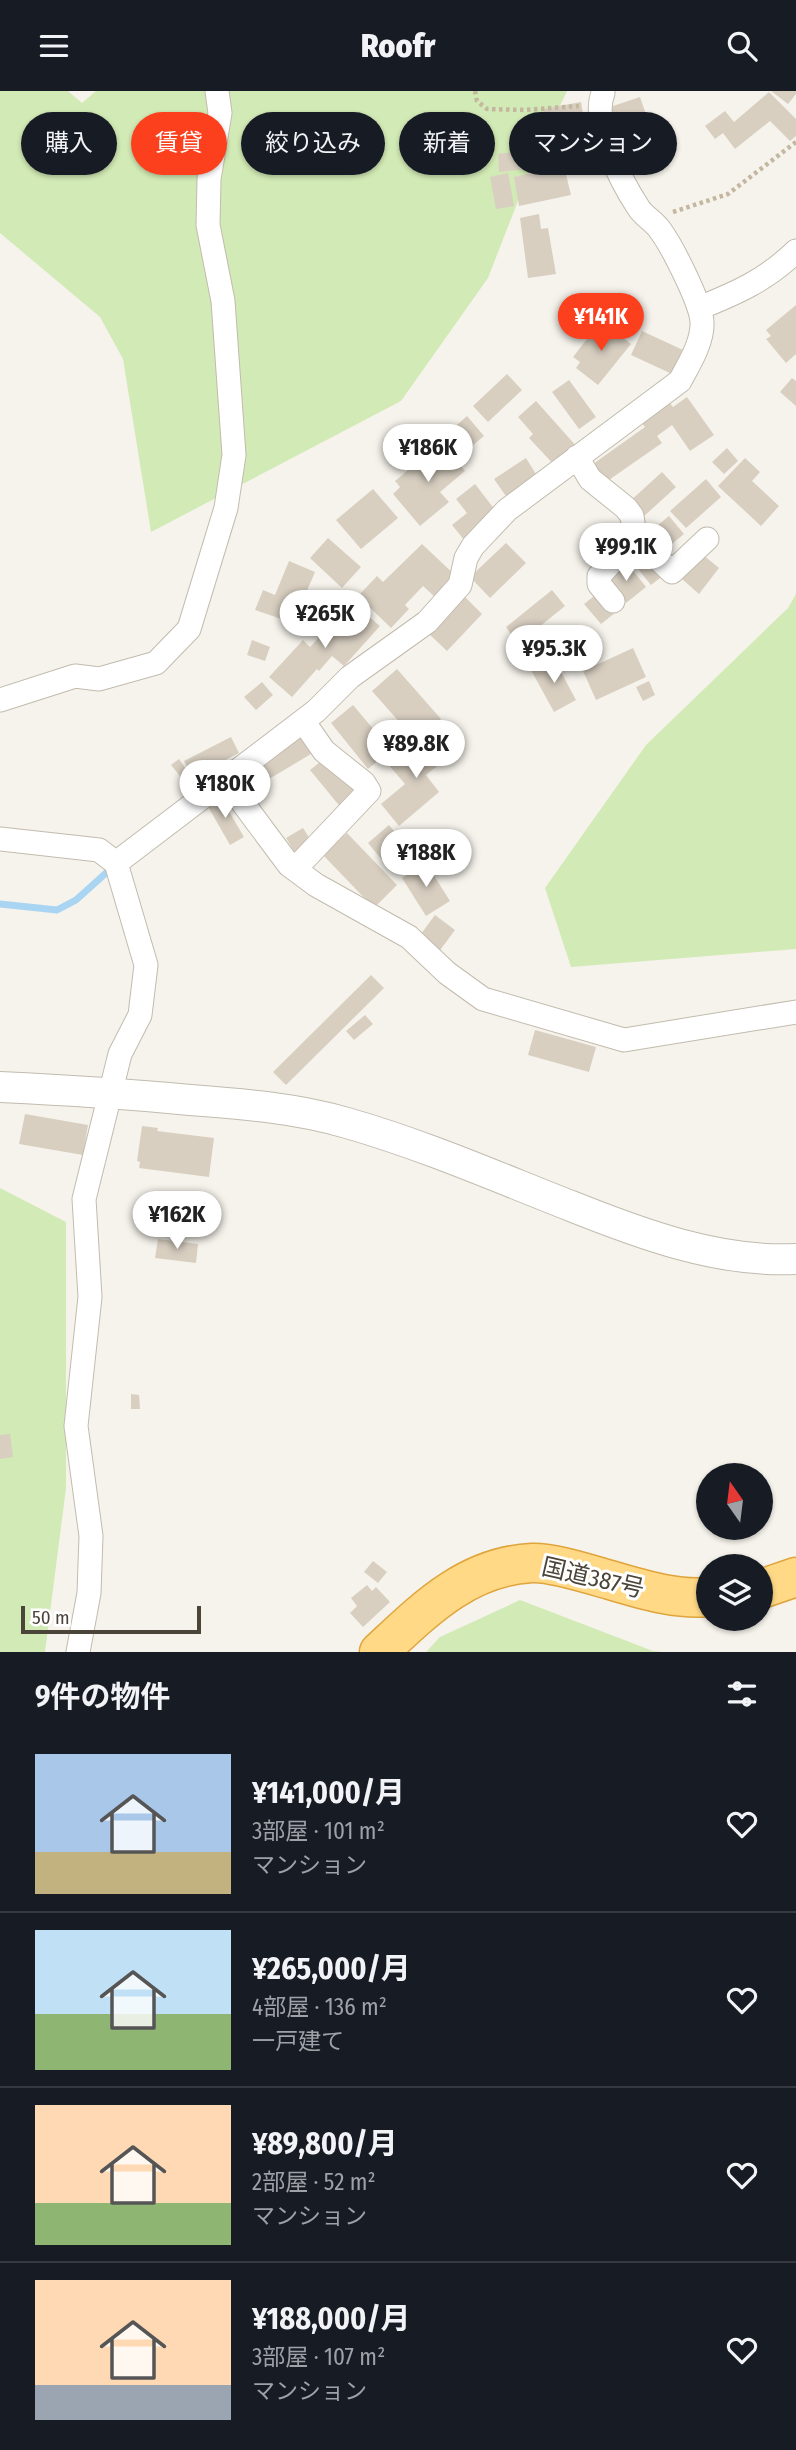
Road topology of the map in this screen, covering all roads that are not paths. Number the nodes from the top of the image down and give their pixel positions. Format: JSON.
{"nodes":[{"id":1,"x":217,"y":91,"type":"edge"},
{"id":2,"x":602,"y":98,"type":"edge"},
{"id":3,"x":796,"y":251,"type":"edge"},
{"id":4,"x":699,"y":308,"type":"junction"},
{"id":5,"x":578,"y":457,"type":"junction"},
{"id":6,"x":635,"y":537,"type":"junction"},
{"id":7,"x":707,"y":539,"type":"dead end"},
{"id":8,"x":613,"y":601,"type":"dead end"},
{"id":9,"x":0,"y":700,"type":"edge"},
{"id":10,"x":303,"y":721,"type":"junction"},
{"id":11,"x":225,"y":779,"type":"junction"},
{"id":12,"x":0,"y":839,"type":"edge"},
{"id":13,"x":116,"y":863,"type":"junction"},
{"id":14,"x":295,"y":869,"type":"junction"},
{"id":15,"x":796,"y":1012,"type":"edge"},
{"id":16,"x":0,"y":1087,"type":"edge"},
{"id":17,"x":110,"y":1093,"type":"junction"},
{"id":18,"x":796,"y":1259,"type":"edge"},
{"id":19,"x":796,"y":1577,"type":"edge"},
{"id":20,"x":773,"y":1585,"type":"edge"},
{"id":21,"x":696,"y":1598,"type":"edge"},
{"id":22,"x":78,"y":1652,"type":"edge"},
{"id":23,"x":379,"y":1652,"type":"edge"}],
"edges":[{"from":1,"to":9,"type":"street"},
{"from":2,"to":4,"type":"street"},
{"from":3,"to":4,"type":"street"},
{"from":4,"to":5,"type":"street"},
{"from":5,"to":6,"type":"street"},
{"from":5,"to":10,"type":"street"},
{"from":6,"to":7,"type":"street"},
{"from":6,"to":8,"type":"street"},
{"from":10,"to":11,"type":"street"},
{"from":10,"to":14,"type":"street"},
{"from":11,"to":13,"type":"street"},
{"from":11,"to":14,"type":"street"},
{"from":12,"to":13,"type":"street"},
{"from":13,"to":17,"type":"street"},
{"from":14,"to":15,"type":"street"},
{"from":16,"to":17,"type":"street"},
{"from":17,"to":18,"type":"street"},
{"from":17,"to":22,"type":"street"},
{"from":19,"to":20,"type":"highway"},
{"from":21,"to":23,"type":"highway","name":"国道387号"}]}
